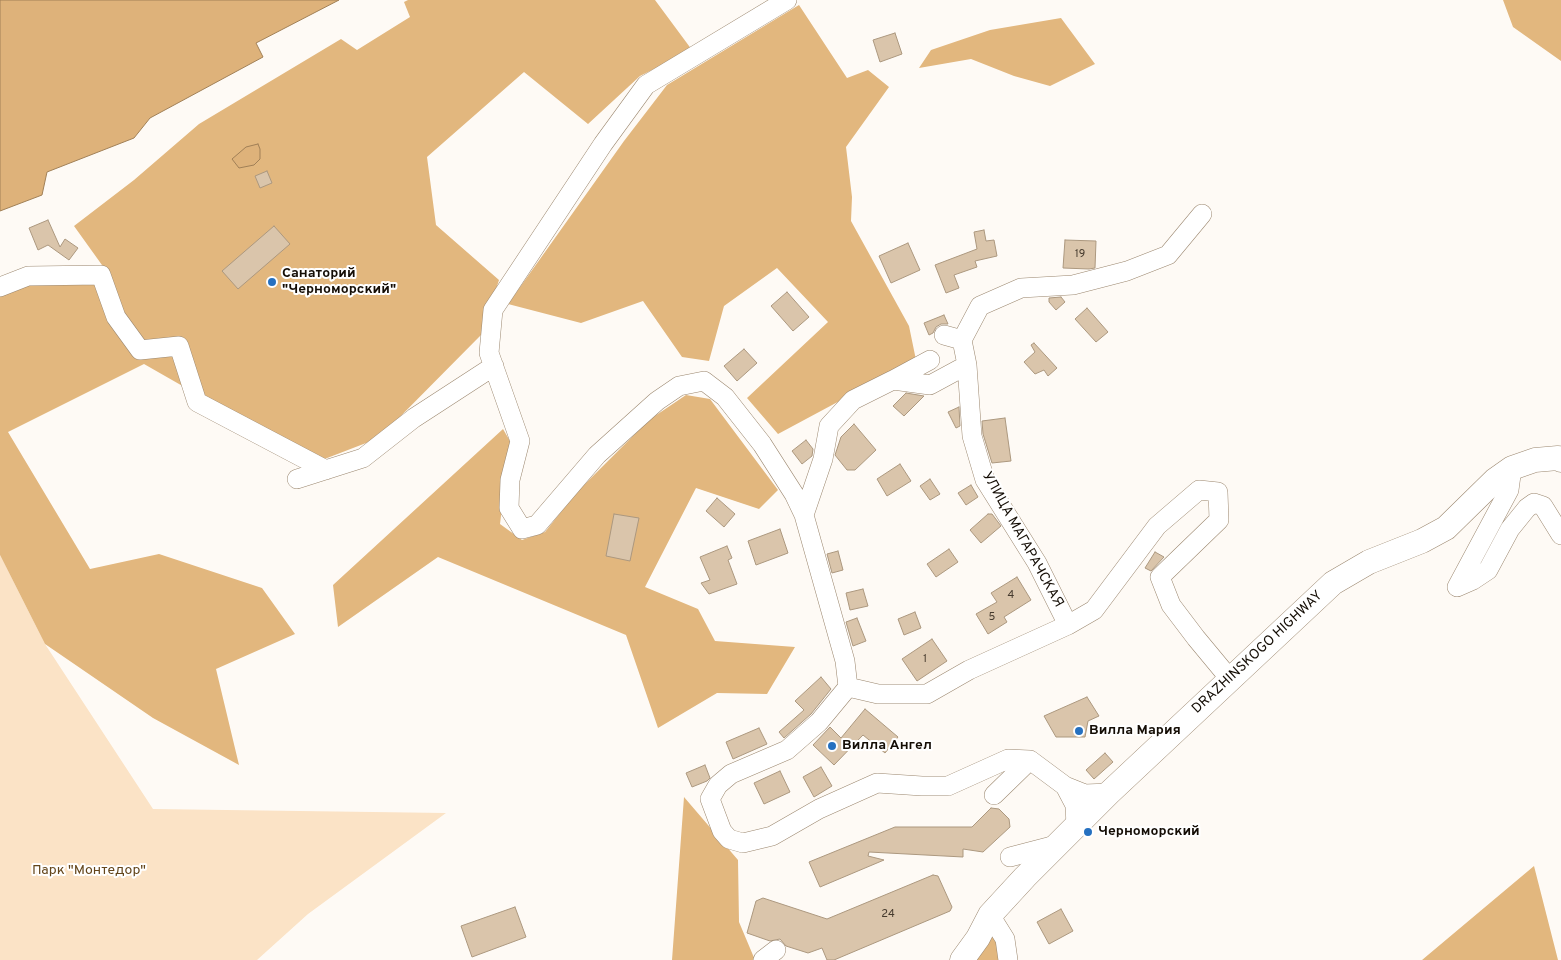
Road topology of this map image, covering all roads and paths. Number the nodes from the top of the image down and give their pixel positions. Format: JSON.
{"nodes":[{"id":1,"x":783,"y":1,"type":"edge"},
{"id":2,"x":1202,"y":214,"type":"dead end"},
{"id":3,"x":0,"y":287,"type":"edge"},
{"id":4,"x":944,"y":335,"type":"dead end"},
{"id":5,"x":962,"y":340,"type":"junction"},
{"id":6,"x":930,"y":360,"type":"dead end"},
{"id":7,"x":967,"y":365,"type":"junction"},
{"id":8,"x":494,"y":366,"type":"junction"},
{"id":9,"x":893,"y":380,"type":"junction"},
{"id":10,"x":1561,"y":460,"type":"edge"},
{"id":11,"x":1512,"y":468,"type":"junction"},
{"id":12,"x":326,"y":470,"type":"junction"},
{"id":13,"x":297,"y":479,"type":"dead end"},
{"id":14,"x":804,"y":515,"type":"junction"},
{"id":15,"x":1561,"y":535,"type":"edge"},
{"id":16,"x":1068,"y":625,"type":"junction"},
{"id":17,"x":1230,"y":679,"type":"junction"},
{"id":18,"x":848,"y":687,"type":"junction"},
{"id":19,"x":1030,"y":760,"type":"junction"},
{"id":20,"x":1065,"y":786,"type":"junction"},
{"id":21,"x":1109,"y":793,"type":"junction"},
{"id":22,"x":994,"y":794,"type":"dead end"},
{"id":23,"x":1076,"y":826,"type":"junction"},
{"id":24,"x":1056,"y":845,"type":"junction"},
{"id":25,"x":1010,"y":857,"type":"dead end"},
{"id":26,"x":990,"y":915,"type":"junction"},
{"id":27,"x":962,"y":960,"type":"edge"},
{"id":28,"x":1008,"y":960,"type":"edge"}],
"edges":[{"from":1,"to":8,"type":"street"},
{"from":2,"to":5,"type":"street"},
{"from":3,"to":12,"type":"street"},
{"from":4,"to":5,"type":"street"},
{"from":5,"to":7,"type":"street","name":"УЛИЦА МАГАРАЧСКАЯ"},
{"from":6,"to":9,"type":"street"},
{"from":7,"to":9,"type":"street"},
{"from":7,"to":16,"type":"street","name":"УЛИЦА МАГАРАЧСКАЯ"},
{"from":8,"to":12,"type":"street"},
{"from":8,"to":14,"type":"street"},
{"from":9,"to":14,"type":"street"},
{"from":10,"to":11,"type":"main road","name":"DRAZHINSKOGO HIGHWAY"},
{"from":11,"to":15,"type":"street"},
{"from":11,"to":17,"type":"main road","name":"DRAZHINSKOGO HIGHWAY"},
{"from":12,"to":13,"type":"street"},
{"from":14,"to":18,"type":"street"},
{"from":16,"to":17,"type":"street","name":"УЛИЦА МАГАРАЧСКАЯ"},
{"from":16,"to":18,"type":"street","name":"УЛИЦА МАГАРАЧСКАЯ"},
{"from":17,"to":21,"type":"main road","name":"DRAZHINSKOGO HIGHWAY"},
{"from":18,"to":19,"type":"street"},
{"from":19,"to":20,"type":"street"},
{"from":19,"to":22,"type":"street"},
{"from":20,"to":21,"type":"street"},
{"from":20,"to":23,"type":"street"},
{"from":21,"to":23,"type":"main road","name":"DRAZHINSKOGO HIGHWAY"},
{"from":23,"to":24,"type":"main road","name":"DRAZHINSKOGO HIGHWAY"},
{"from":24,"to":25,"type":"street"},
{"from":24,"to":26,"type":"main road","name":"DRAZHINSKOGO HIGHWAY"},
{"from":26,"to":27,"type":"main road","name":"DRAZHINSKOGO HIGHWAY"},
{"from":26,"to":28,"type":"street"}]}
